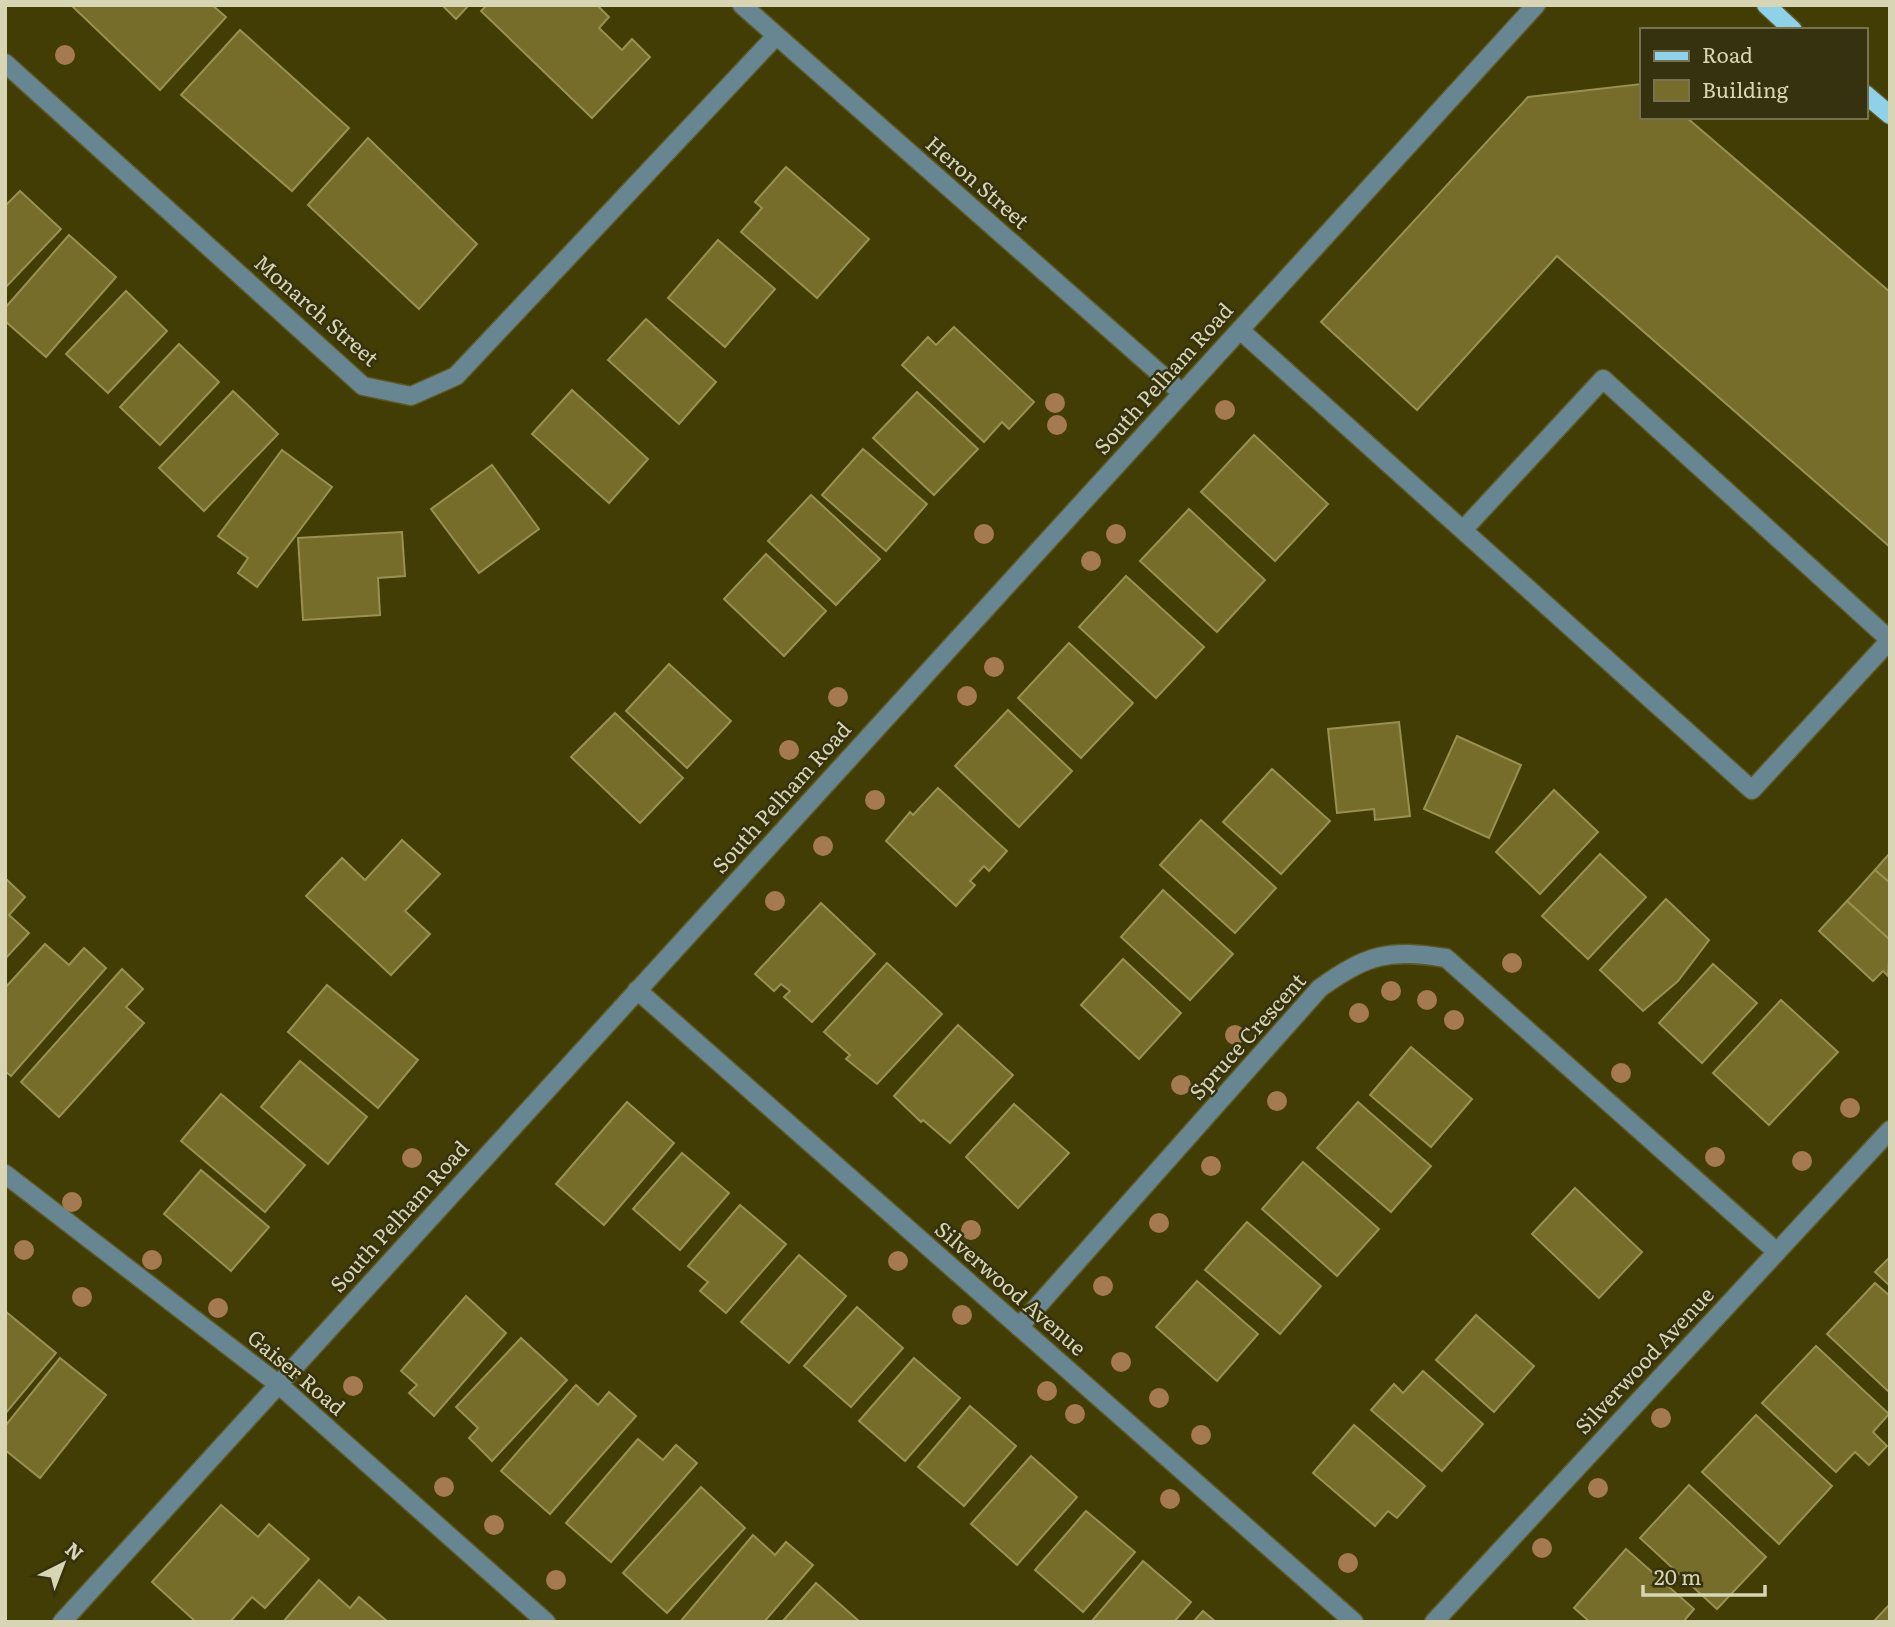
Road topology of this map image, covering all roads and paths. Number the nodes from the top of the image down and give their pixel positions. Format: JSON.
{"nodes":[{"id":1,"x":742,"y":5,"type":"edge"},
{"id":2,"x":1536,"y":5,"type":"edge"},
{"id":3,"x":1766,"y":5,"type":"edge"},
{"id":4,"x":1791,"y":28,"type":"edge"},
{"id":5,"x":776,"y":36,"type":"junction"},
{"id":6,"x":5,"y":63,"type":"edge"},
{"id":7,"x":1867,"y":96,"type":"edge"},
{"id":8,"x":1890,"y":116,"type":"edge"},
{"id":9,"x":1240,"y":330,"type":"junction"},
{"id":10,"x":1182,"y":393,"type":"junction"},
{"id":11,"x":1463,"y":530,"type":"junction"},
{"id":12,"x":638,"y":990,"type":"junction"},
{"id":13,"x":1890,"y":1130,"type":"edge"},
{"id":14,"x":5,"y":1174,"type":"edge"},
{"id":15,"x":1777,"y":1252,"type":"junction"},
{"id":16,"x":1019,"y":1327,"type":"junction"},
{"id":17,"x":278,"y":1384,"type":"junction"},
{"id":18,"x":62,"y":1622,"type":"edge"},
{"id":19,"x":546,"y":1622,"type":"edge"},
{"id":20,"x":1354,"y":1622,"type":"edge"},
{"id":21,"x":1434,"y":1622,"type":"edge"}],
"edges":[{"from":1,"to":5,"type":"street","name":"Heron Street"},
{"from":2,"to":9,"type":"street","name":"South Pelham Road"},
{"from":3,"to":4,"type":"main road"},
{"from":5,"to":6,"type":"street","name":"Monarch Street"},
{"from":5,"to":10,"type":"street","name":"Heron Street"},
{"from":7,"to":8,"type":"main road"},
{"from":9,"to":10,"type":"street","name":"South Pelham Road"},
{"from":9,"to":11,"type":"street"},
{"from":10,"to":12,"type":"street","name":"South Pelham Road"},
{"from":11,"to":11,"type":"street"},
{"from":12,"to":16,"type":"street","name":"Silverwood Avenue"},
{"from":12,"to":17,"type":"street","name":"South Pelham Road"},
{"from":13,"to":15,"type":"street","name":"Silverwood Avenue"},
{"from":14,"to":17,"type":"street","name":"Gaiser Road"},
{"from":15,"to":16,"type":"street","name":"Spruce Crescent"},
{"from":15,"to":21,"type":"street","name":"Silverwood Avenue"},
{"from":16,"to":20,"type":"street","name":"Silverwood Avenue"},
{"from":17,"to":18,"type":"street","name":"South Pelham Road"},
{"from":17,"to":19,"type":"street","name":"Gaiser Road"}]}
